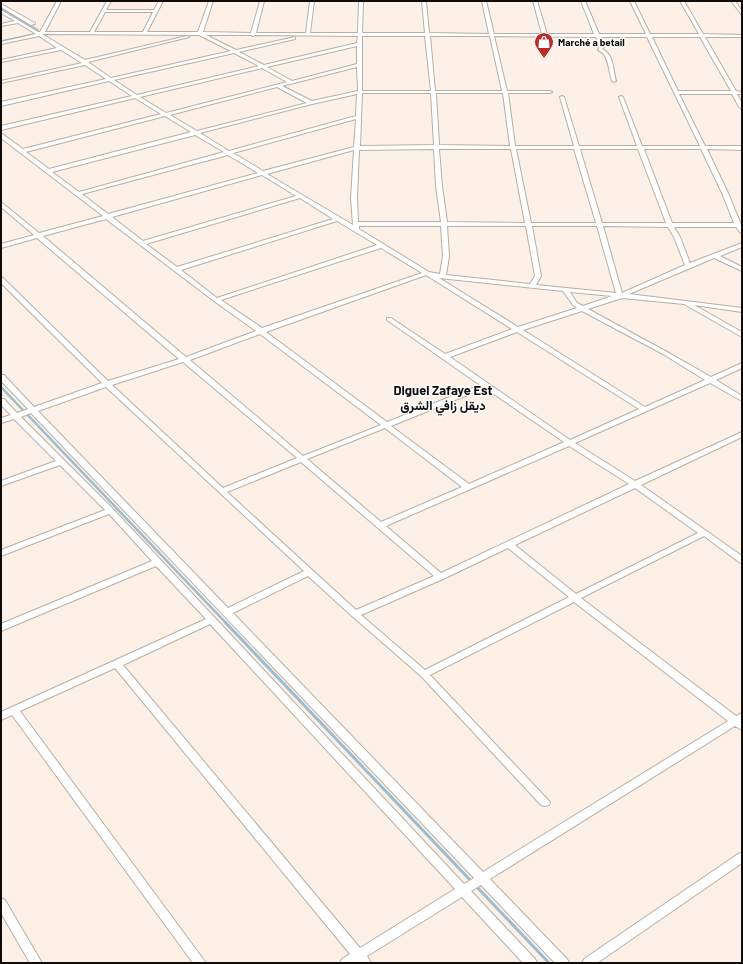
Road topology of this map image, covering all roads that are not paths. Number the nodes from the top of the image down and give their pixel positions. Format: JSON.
{"nodes":[{"id":1,"x":59,"y":1,"type":"edge"},
{"id":2,"x":108,"y":1,"type":"edge"},
{"id":3,"x":161,"y":1,"type":"edge"},
{"id":4,"x":211,"y":1,"type":"edge"},
{"id":5,"x":262,"y":1,"type":"edge"},
{"id":6,"x":312,"y":1,"type":"edge"},
{"id":7,"x":361,"y":1,"type":"edge"},
{"id":8,"x":424,"y":1,"type":"edge"},
{"id":9,"x":484,"y":1,"type":"edge"},
{"id":10,"x":535,"y":1,"type":"edge"},
{"id":11,"x":583,"y":1,"type":"edge"},
{"id":12,"x":632,"y":1,"type":"edge"},
{"id":13,"x":682,"y":1,"type":"edge"},
{"id":14,"x":733,"y":1,"type":"edge"},
{"id":15,"x":1,"y":5,"type":"edge"},
{"id":16,"x":103,"y":11,"type":"junction"},
{"id":17,"x":156,"y":11,"type":"junction"},
{"id":18,"x":1,"y":12,"type":"edge"},
{"id":19,"x":742,"y":14,"type":"edge"},
{"id":20,"x":18,"y":22,"type":"junction"},
{"id":21,"x":1,"y":25,"type":"edge"},
{"id":22,"x":39,"y":33,"type":"junction"},
{"id":23,"x":91,"y":34,"type":"junction"},
{"id":24,"x":144,"y":34,"type":"junction"},
{"id":25,"x":200,"y":34,"type":"junction"},
{"id":26,"x":308,"y":34,"type":"junction"},
{"id":27,"x":360,"y":34,"type":"junction"},
{"id":28,"x":426,"y":34,"type":"junction"},
{"id":29,"x":254,"y":35,"type":"junction"},
{"id":30,"x":492,"y":35,"type":"junction"},
{"id":31,"x":545,"y":35,"type":"junction"},
{"id":32,"x":596,"y":35,"type":"junction"},
{"id":33,"x":649,"y":35,"type":"junction"},
{"id":34,"x":702,"y":36,"type":"junction"},
{"id":35,"x":742,"y":36,"type":"edge"},
{"id":36,"x":1,"y":41,"type":"edge"},
{"id":37,"x":360,"y":44,"type":"junction"},
{"id":38,"x":62,"y":48,"type":"junction"},
{"id":39,"x":235,"y":51,"type":"junction"},
{"id":40,"x":1,"y":61,"type":"edge"},
{"id":41,"x":85,"y":63,"type":"junction"},
{"id":42,"x":359,"y":65,"type":"junction"},
{"id":43,"x":262,"y":66,"type":"junction"},
{"id":44,"x":111,"y":80,"type":"junction"},
{"id":45,"x":614,"y":81,"type":"dead end"},
{"id":46,"x":1,"y":82,"type":"edge"},
{"id":47,"x":292,"y":82,"type":"junction"},
{"id":48,"x":278,"y":86,"type":"junction"},
{"id":49,"x":433,"y":91,"type":"junction"},
{"id":50,"x":360,"y":92,"type":"junction"},
{"id":51,"x":504,"y":92,"type":"junction"},
{"id":52,"x":550,"y":92,"type":"dead end"},
{"id":53,"x":676,"y":92,"type":"junction"},
{"id":54,"x":733,"y":93,"type":"junction"},
{"id":55,"x":742,"y":93,"type":"edge"},
{"id":56,"x":135,"y":96,"type":"junction"},
{"id":57,"x":562,"y":97,"type":"dead end"},
{"id":58,"x":621,"y":97,"type":"dead end"},
{"id":59,"x":311,"y":103,"type":"junction"},
{"id":60,"x":1,"y":104,"type":"edge"},
{"id":61,"x":742,"y":107,"type":"edge"},
{"id":62,"x":168,"y":115,"type":"junction"},
{"id":63,"x":359,"y":117,"type":"junction"},
{"id":64,"x":1,"y":128,"type":"edge"},
{"id":65,"x":197,"y":132,"type":"junction"},
{"id":66,"x":1,"y":135,"type":"edge"},
{"id":67,"x":437,"y":147,"type":"junction"},
{"id":68,"x":513,"y":147,"type":"junction"},
{"id":69,"x":357,"y":148,"type":"junction"},
{"id":70,"x":577,"y":148,"type":"junction"},
{"id":71,"x":641,"y":148,"type":"junction"},
{"id":72,"x":703,"y":148,"type":"junction"},
{"id":73,"x":742,"y":148,"type":"edge"},
{"id":74,"x":22,"y":151,"type":"junction"},
{"id":75,"x":230,"y":152,"type":"junction"},
{"id":76,"x":49,"y":172,"type":"junction"},
{"id":77,"x":264,"y":173,"type":"junction"},
{"id":78,"x":77,"y":194,"type":"junction"},
{"id":79,"x":301,"y":196,"type":"junction"},
{"id":80,"x":1,"y":204,"type":"edge"},
{"id":81,"x":108,"y":216,"type":"junction"},
{"id":82,"x":338,"y":219,"type":"junction"},
{"id":83,"x":529,"y":224,"type":"junction"},
{"id":84,"x":599,"y":224,"type":"junction"},
{"id":85,"x":444,"y":225,"type":"junction"},
{"id":86,"x":670,"y":225,"type":"junction"},
{"id":87,"x":356,"y":228,"type":"junction"},
{"id":88,"x":741,"y":228,"type":"edge"},
{"id":89,"x":39,"y":236,"type":"junction"},
{"id":90,"x":142,"y":244,"type":"junction"},
{"id":91,"x":742,"y":245,"type":"edge"},
{"id":92,"x":1,"y":246,"type":"edge"},
{"id":93,"x":380,"y":246,"type":"junction"},
{"id":94,"x":715,"y":256,"type":"junction"},
{"id":95,"x":688,"y":266,"type":"junction"},
{"id":96,"x":177,"y":269,"type":"junction"},
{"id":97,"x":742,"y":269,"type":"edge"},
{"id":98,"x":427,"y":273,"type":"junction"},
{"id":99,"x":443,"y":277,"type":"junction"},
{"id":100,"x":1,"y":279,"type":"edge"},
{"id":101,"x":532,"y":286,"type":"junction"},
{"id":102,"x":564,"y":290,"type":"junction"},
{"id":103,"x":620,"y":296,"type":"junction"},
{"id":104,"x":216,"y":300,"type":"junction"},
{"id":105,"x":684,"y":302,"type":"junction"},
{"id":106,"x":582,"y":307,"type":"junction"},
{"id":107,"x":742,"y":310,"type":"edge"},
{"id":108,"x":389,"y":319,"type":"dead end"},
{"id":109,"x":517,"y":330,"type":"junction"},
{"id":110,"x":261,"y":331,"type":"junction"},
{"id":111,"x":742,"y":335,"type":"edge"},
{"id":112,"x":444,"y":357,"type":"junction"},
{"id":113,"x":186,"y":360,"type":"junction"},
{"id":114,"x":742,"y":365,"type":"edge"},
{"id":115,"x":1,"y":377,"type":"edge"},
{"id":116,"x":711,"y":380,"type":"junction"},
{"id":117,"x":107,"y":384,"type":"junction"},
{"id":118,"x":486,"y":385,"type":"junction"},
{"id":119,"x":742,"y":399,"type":"edge"},
{"id":120,"x":1,"y":401,"type":"edge"},
{"id":121,"x":644,"y":409,"type":"junction"},
{"id":122,"x":31,"y":411,"type":"junction"},
{"id":123,"x":18,"y":415,"type":"junction"},
{"id":124,"x":1,"y":421,"type":"edge"},
{"id":125,"x":387,"y":425,"type":"junction"},
{"id":126,"x":742,"y":434,"type":"edge"},
{"id":127,"x":570,"y":443,"type":"junction"},
{"id":128,"x":303,"y":459,"type":"junction"},
{"id":129,"x":62,"y":462,"type":"junction"},
{"id":130,"x":1,"y":484,"type":"edge"},
{"id":131,"x":634,"y":484,"type":"junction"},
{"id":132,"x":468,"y":487,"type":"junction"},
{"id":133,"x":222,"y":491,"type":"junction"},
{"id":134,"x":110,"y":511,"type":"junction"},
{"id":135,"x":380,"y":525,"type":"junction"},
{"id":136,"x":704,"y":533,"type":"junction"},
{"id":137,"x":509,"y":544,"type":"junction"},
{"id":138,"x":1,"y":553,"type":"edge"},
{"id":139,"x":742,"y":560,"type":"edge"},
{"id":140,"x":157,"y":562,"type":"junction"},
{"id":141,"x":309,"y":572,"type":"junction"},
{"id":142,"x":440,"y":576,"type":"junction"},
{"id":143,"x":575,"y":598,"type":"junction"},
{"id":144,"x":227,"y":612,"type":"junction"},
{"id":145,"x":355,"y":614,"type":"junction"},
{"id":146,"x":212,"y":620,"type":"junction"},
{"id":147,"x":1,"y":628,"type":"edge"},
{"id":148,"x":116,"y":663,"type":"junction"},
{"id":149,"x":424,"y":674,"type":"junction"},
{"id":150,"x":14,"y":710,"type":"junction"},
{"id":151,"x":1,"y":716,"type":"edge"},
{"id":152,"x":740,"y":722,"type":"edge"},
{"id":153,"x":545,"y":802,"type":"dead end"},
{"id":154,"x":742,"y":858,"type":"edge"},
{"id":155,"x":479,"y":880,"type":"junction"},
{"id":156,"x":464,"y":889,"type":"junction"},
{"id":157,"x":1,"y":903,"type":"edge"},
{"id":158,"x":362,"y":959,"type":"edge"},
{"id":159,"x":36,"y":963,"type":"edge"},
{"id":160,"x":200,"y":963,"type":"edge"},
{"id":161,"x":346,"y":963,"type":"edge"},
{"id":162,"x":531,"y":963,"type":"edge"},
{"id":163,"x":563,"y":963,"type":"edge"},
{"id":164,"x":588,"y":963,"type":"edge"}],
"edges":[{"from":1,"to":22,"type":"street"},
{"from":2,"to":16,"type":"street"},
{"from":3,"to":17,"type":"street"},
{"from":4,"to":25,"type":"street"},
{"from":5,"to":29,"type":"street"},
{"from":6,"to":26,"type":"street"},
{"from":7,"to":27,"type":"street"},
{"from":8,"to":28,"type":"street"},
{"from":9,"to":30,"type":"street"},
{"from":10,"to":31,"type":"street"},
{"from":11,"to":32,"type":"street"},
{"from":12,"to":33,"type":"street"},
{"from":13,"to":34,"type":"street"},
{"from":14,"to":19,"type":"street"},
{"from":15,"to":22,"type":"street"},
{"from":16,"to":17,"type":"street"},
{"from":16,"to":23,"type":"street"},
{"from":17,"to":24,"type":"street"},
{"from":18,"to":20,"type":"street"},
{"from":20,"to":21,"type":"street"},
{"from":20,"to":22,"type":"street"},
{"from":22,"to":23,"type":"street"},
{"from":22,"to":36,"type":"street"},
{"from":22,"to":38,"type":"street"},
{"from":23,"to":24,"type":"street"},
{"from":24,"to":25,"type":"street"},
{"from":25,"to":29,"type":"street"},
{"from":25,"to":39,"type":"street"},
{"from":25,"to":41,"type":"street"},
{"from":26,"to":27,"type":"street"},
{"from":26,"to":29,"type":"street"},
{"from":26,"to":39,"type":"street"},
{"from":27,"to":28,"type":"street"},
{"from":27,"to":37,"type":"street"},
{"from":28,"to":30,"type":"street"},
{"from":28,"to":49,"type":"street"},
{"from":30,"to":31,"type":"street"},
{"from":30,"to":51,"type":"street"},
{"from":31,"to":32,"type":"street"},
{"from":32,"to":33,"type":"street"},
{"from":32,"to":45,"type":"street"},
{"from":33,"to":34,"type":"street"},
{"from":33,"to":53,"type":"street"},
{"from":34,"to":35,"type":"street"},
{"from":34,"to":54,"type":"street"},
{"from":37,"to":42,"type":"street"},
{"from":37,"to":43,"type":"street"},
{"from":38,"to":40,"type":"street"},
{"from":38,"to":41,"type":"street"},
{"from":39,"to":43,"type":"street"},
{"from":39,"to":44,"type":"street"},
{"from":41,"to":44,"type":"street"},
{"from":41,"to":46,"type":"street"},
{"from":42,"to":47,"type":"street"},
{"from":42,"to":50,"type":"street"},
{"from":43,"to":47,"type":"street"},
{"from":43,"to":56,"type":"street"},
{"from":44,"to":56,"type":"street"},
{"from":44,"to":60,"type":"street"},
{"from":47,"to":48,"type":"street"},
{"from":48,"to":59,"type":"street"},
{"from":48,"to":62,"type":"street"},
{"from":49,"to":50,"type":"street"},
{"from":49,"to":51,"type":"street"},
{"from":49,"to":67,"type":"street"},
{"from":50,"to":59,"type":"street"},
{"from":50,"to":63,"type":"street"},
{"from":51,"to":52,"type":"street"},
{"from":51,"to":68,"type":"street"},
{"from":53,"to":54,"type":"street"},
{"from":53,"to":72,"type":"street"},
{"from":54,"to":55,"type":"street"},
{"from":54,"to":61,"type":"street"},
{"from":56,"to":62,"type":"street"},
{"from":56,"to":64,"type":"street"},
{"from":57,"to":70,"type":"street"},
{"from":58,"to":71,"type":"street"},
{"from":59,"to":65,"type":"street"},
{"from":62,"to":65,"type":"street"},
{"from":62,"to":74,"type":"street"},
{"from":63,"to":69,"type":"street"},
{"from":63,"to":75,"type":"street"},
{"from":65,"to":75,"type":"street"},
{"from":65,"to":76,"type":"street"},
{"from":66,"to":74,"type":"street"},
{"from":67,"to":68,"type":"street"},
{"from":67,"to":69,"type":"street"},
{"from":67,"to":85,"type":"street"},
{"from":68,"to":70,"type":"street"},
{"from":68,"to":83,"type":"street"},
{"from":69,"to":77,"type":"street"},
{"from":69,"to":87,"type":"street"},
{"from":70,"to":71,"type":"street"},
{"from":70,"to":84,"type":"street"},
{"from":71,"to":72,"type":"street"},
{"from":71,"to":86,"type":"street"},
{"from":72,"to":73,"type":"street"},
{"from":72,"to":88,"type":"street"},
{"from":74,"to":76,"type":"street"},
{"from":75,"to":77,"type":"street"},
{"from":75,"to":78,"type":"street"},
{"from":76,"to":78,"type":"street"},
{"from":77,"to":79,"type":"street"},
{"from":77,"to":81,"type":"street"},
{"from":78,"to":81,"type":"street"},
{"from":79,"to":82,"type":"street"},
{"from":79,"to":90,"type":"street"},
{"from":80,"to":89,"type":"street"},
{"from":81,"to":89,"type":"street"},
{"from":81,"to":90,"type":"street"},
{"from":82,"to":87,"type":"street"},
{"from":82,"to":96,"type":"street"},
{"from":83,"to":84,"type":"street"},
{"from":83,"to":85,"type":"street"},
{"from":83,"to":101,"type":"street"},
{"from":84,"to":86,"type":"street"},
{"from":84,"to":103,"type":"street"},
{"from":85,"to":87,"type":"street"},
{"from":85,"to":99,"type":"street"},
{"from":86,"to":88,"type":"street"},
{"from":86,"to":95,"type":"street"},
{"from":87,"to":93,"type":"street"},
{"from":89,"to":92,"type":"street"},
{"from":89,"to":113,"type":"street"},
{"from":90,"to":96,"type":"street"},
{"from":91,"to":94,"type":"street"},
{"from":93,"to":98,"type":"street"},
{"from":93,"to":104,"type":"street"},
{"from":94,"to":95,"type":"street"},
{"from":94,"to":97,"type":"street"},
{"from":95,"to":103,"type":"street"},
{"from":96,"to":104,"type":"street"},
{"from":98,"to":99,"type":"street"},
{"from":98,"to":109,"type":"street"},
{"from":98,"to":110,"type":"street"},
{"from":99,"to":101,"type":"street"},
{"from":100,"to":117,"type":"street"},
{"from":101,"to":102,"type":"street"},
{"from":102,"to":103,"type":"street"},
{"from":102,"to":106,"type":"street"},
{"from":103,"to":105,"type":"street"},
{"from":103,"to":106,"type":"street"},
{"from":104,"to":110,"type":"street"},
{"from":105,"to":107,"type":"street"},
{"from":105,"to":111,"type":"street"},
{"from":106,"to":109,"type":"street"},
{"from":106,"to":116,"type":"street"},
{"from":108,"to":112,"type":"street"},
{"from":109,"to":112,"type":"street"},
{"from":109,"to":121,"type":"street"},
{"from":110,"to":113,"type":"street"},
{"from":110,"to":125,"type":"street"},
{"from":112,"to":118,"type":"street"},
{"from":113,"to":117,"type":"street"},
{"from":113,"to":128,"type":"street"},
{"from":114,"to":116,"type":"street"},
{"from":115,"to":122,"type":"street"},
{"from":116,"to":119,"type":"street"},
{"from":116,"to":121,"type":"street"},
{"from":117,"to":122,"type":"street"},
{"from":117,"to":133,"type":"street"},
{"from":118,"to":125,"type":"street"},
{"from":118,"to":127,"type":"street"},
{"from":120,"to":123,"type":"street"},
{"from":121,"to":127,"type":"street"},
{"from":122,"to":123,"type":"street"},
{"from":122,"to":144,"type":"street"},
{"from":123,"to":124,"type":"street"},
{"from":123,"to":129,"type":"street"},
{"from":125,"to":128,"type":"street"},
{"from":125,"to":132,"type":"street"},
{"from":126,"to":131,"type":"street"},
{"from":127,"to":131,"type":"street"},
{"from":127,"to":132,"type":"street"},
{"from":128,"to":133,"type":"street"},
{"from":128,"to":135,"type":"street"},
{"from":129,"to":130,"type":"street"},
{"from":129,"to":134,"type":"street"},
{"from":131,"to":136,"type":"street"},
{"from":131,"to":137,"type":"street"},
{"from":132,"to":135,"type":"street"},
{"from":133,"to":141,"type":"street"},
{"from":134,"to":138,"type":"street"},
{"from":134,"to":140,"type":"street"},
{"from":135,"to":142,"type":"street"},
{"from":136,"to":139,"type":"street"},
{"from":136,"to":143,"type":"street"},
{"from":137,"to":142,"type":"street"},
{"from":137,"to":143,"type":"street"},
{"from":140,"to":146,"type":"street"},
{"from":140,"to":147,"type":"street"},
{"from":141,"to":144,"type":"street"},
{"from":141,"to":145,"type":"street"},
{"from":142,"to":145,"type":"street"},
{"from":143,"to":149,"type":"street"},
{"from":143,"to":152,"type":"street"},
{"from":144,"to":155,"type":"street"},
{"from":145,"to":149,"type":"street"},
{"from":146,"to":148,"type":"street"},
{"from":146,"to":156,"type":"street"},
{"from":148,"to":150,"type":"street"},
{"from":148,"to":158,"type":"street"},
{"from":149,"to":153,"type":"street"},
{"from":150,"to":151,"type":"street"},
{"from":150,"to":160,"type":"street"},
{"from":152,"to":155,"type":"street"},
{"from":154,"to":164,"type":"street"},
{"from":155,"to":156,"type":"street"},
{"from":155,"to":163,"type":"street"},
{"from":156,"to":158,"type":"street"},
{"from":156,"to":162,"type":"street"},
{"from":157,"to":159,"type":"street"},
{"from":158,"to":161,"type":"street"}]}
